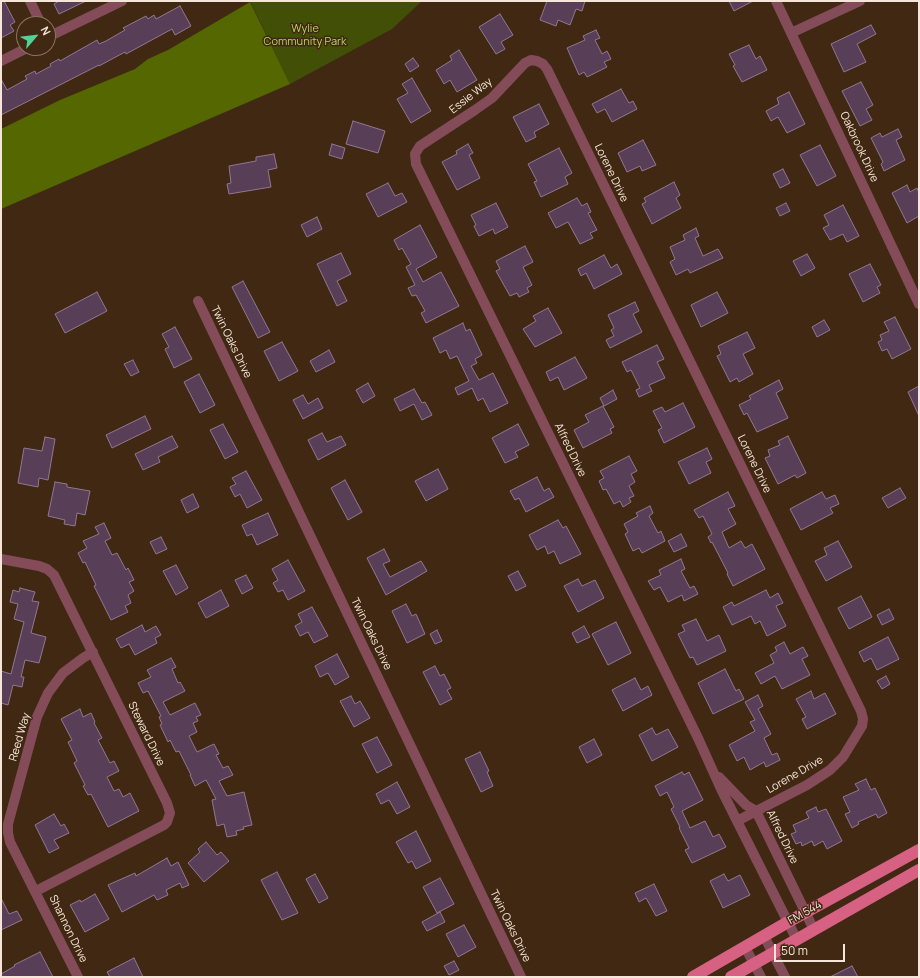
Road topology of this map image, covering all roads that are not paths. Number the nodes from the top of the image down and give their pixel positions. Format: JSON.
{"nodes":[{"id":1,"x":30,"y":1,"type":"edge"},
{"id":2,"x":122,"y":1,"type":"edge"},
{"id":3,"x":776,"y":1,"type":"edge"},
{"id":4,"x":860,"y":1,"type":"edge"},
{"id":5,"x":38,"y":16,"type":"edge"},
{"id":6,"x":56,"y":33,"type":"edge"},
{"id":7,"x":791,"y":33,"type":"junction"},
{"id":8,"x":16,"y":54,"type":"edge"},
{"id":9,"x":1,"y":61,"type":"edge"},
{"id":10,"x":547,"y":69,"type":"joint"},
{"id":11,"x":424,"y":144,"type":"joint"},
{"id":12,"x":198,"y":301,"type":"dead end"},
{"id":13,"x":919,"y":304,"type":"edge"},
{"id":14,"x":1,"y":559,"type":"edge"},
{"id":15,"x":93,"y":652,"type":"junction"},
{"id":16,"x":712,"y":768,"type":"junction"},
{"id":17,"x":756,"y":811,"type":"junction"},
{"id":18,"x":736,"y":821,"type":"junction"},
{"id":19,"x":919,"y":850,"type":"edge"},
{"id":20,"x":919,"y":870,"type":"edge"},
{"id":21,"x":36,"y":891,"type":"junction"},
{"id":22,"x":806,"y":913,"type":"junction"},
{"id":23,"x":788,"y":922,"type":"junction"},
{"id":24,"x":814,"y":930,"type":"junction"},
{"id":25,"x":764,"y":936,"type":"junction"},
{"id":26,"x":797,"y":940,"type":"junction"},
{"id":27,"x":745,"y":947,"type":"junction"},
{"id":28,"x":772,"y":954,"type":"junction"},
{"id":29,"x":754,"y":964,"type":"junction"},
{"id":30,"x":78,"y":977,"type":"edge"},
{"id":31,"x":522,"y":977,"type":"edge"},
{"id":32,"x":693,"y":977,"type":"edge"},
{"id":33,"x":731,"y":977,"type":"edge"},
{"id":34,"x":761,"y":977,"type":"edge"},
{"id":35,"x":785,"y":977,"type":"edge"}],
"edges":[{"from":1,"to":5,"type":"street"},
{"from":2,"to":6,"type":"street"},
{"from":3,"to":7,"type":"street","name":"Oakbrook Drive"},
{"from":4,"to":7,"type":"street"},
{"from":7,"to":13,"type":"street","name":"Oakbrook Drive"},
{"from":8,"to":9,"type":"street"},
{"from":10,"to":11,"type":"street","name":"Essie Way"},
{"from":10,"to":17,"type":"street","name":"Lorene Drive"},
{"from":11,"to":16,"type":"street","name":"Alfred Drive"},
{"from":12,"to":31,"type":"street","name":"Twin Oaks Drive"},
{"from":14,"to":15,"type":"street","name":"Steward Drive"},
{"from":15,"to":21,"type":"street","name":"Reed Way"},
{"from":15,"to":21,"type":"street","name":"Steward Drive"},
{"from":16,"to":17,"type":"street","name":"Alfred Drive"},
{"from":16,"to":18,"type":"street","name":"Alfred Drive"},
{"from":17,"to":18,"type":"street","name":"Lorene Drive"},
{"from":17,"to":22,"type":"street","name":"Alfred Drive"},
{"from":18,"to":23,"type":"street","name":"Alfred Drive"},
{"from":19,"to":22,"type":"main road","name":"FM 544"},
{"from":20,"to":24,"type":"main road","name":"FM 544"},
{"from":21,"to":30,"type":"street","name":"Shannon Drive"},
{"from":22,"to":23,"type":"main road","name":"FM 544"},
{"from":22,"to":24,"type":"street","name":"Alfred Drive"},
{"from":23,"to":25,"type":"main road","name":"FM 544"},
{"from":23,"to":26,"type":"street","name":"Alfred Drive"},
{"from":24,"to":26,"type":"main road","name":"FM 544"},
{"from":25,"to":27,"type":"main road","name":"FM 544"},
{"from":25,"to":28,"type":"street"},
{"from":26,"to":28,"type":"main road","name":"FM 544"},
{"from":27,"to":29,"type":"street"},
{"from":27,"to":32,"type":"main road","name":"FM 544"},
{"from":28,"to":29,"type":"main road","name":"FM 544"},
{"from":28,"to":35,"type":"street"},
{"from":29,"to":33,"type":"main road","name":"FM 544"},
{"from":29,"to":34,"type":"street"}]}
